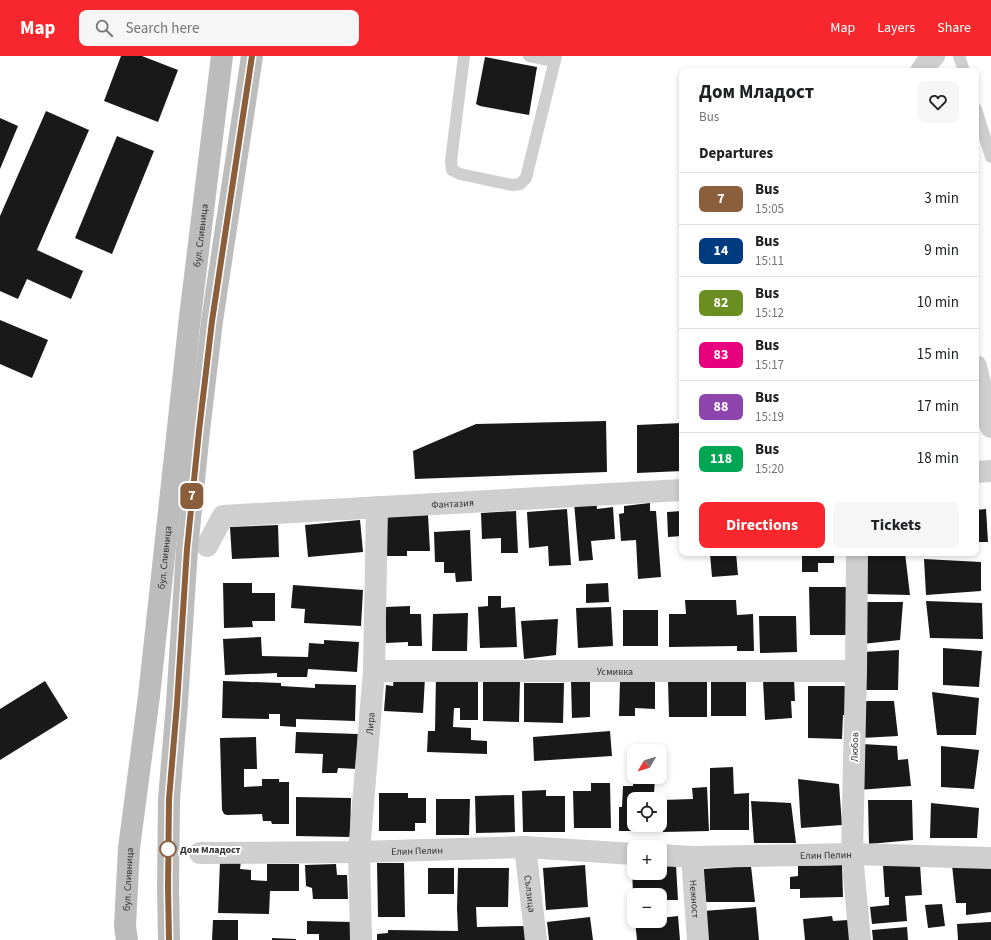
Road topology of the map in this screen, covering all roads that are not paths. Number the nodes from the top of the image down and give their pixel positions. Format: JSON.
{"nodes":[{"id":1,"x":222,"y":56,"type":"edge"},
{"id":2,"x":252,"y":56,"type":"edge"},
{"id":3,"x":464,"y":56,"type":"edge"},
{"id":4,"x":529,"y":56,"type":"edge"},
{"id":5,"x":934,"y":56,"type":"edge"},
{"id":6,"x":959,"y":56,"type":"edge"},
{"id":7,"x":555,"y":59,"type":"edge"},
{"id":8,"x":923,"y":68,"type":"edge"},
{"id":9,"x":963,"y":68,"type":"edge"},
{"id":10,"x":979,"y":119,"type":"edge"},
{"id":11,"x":991,"y":157,"type":"edge"},
{"id":12,"x":979,"y":379,"type":"edge"},
{"id":13,"x":991,"y":427,"type":"edge"},
{"id":14,"x":991,"y":471,"type":"edge"},
{"id":15,"x":979,"y":472,"type":"edge"},
{"id":16,"x":679,"y":490,"type":"edge"},
{"id":17,"x":376,"y":507,"type":"junction"},
{"id":18,"x":207,"y":546,"type":"dead end"},
{"id":19,"x":856,"y":556,"type":"edge"},
{"id":20,"x":374,"y":671,"type":"junction"},
{"id":21,"x":856,"y":671,"type":"junction"},
{"id":22,"x":525,"y":847,"type":"junction"},
{"id":23,"x":359,"y":852,"type":"junction"},
{"id":24,"x":200,"y":853,"type":"dead end"},
{"id":25,"x":627,"y":854,"type":"edge"},
{"id":26,"x":852,"y":854,"type":"junction"},
{"id":27,"x":667,"y":855,"type":"edge"},
{"id":28,"x":692,"y":857,"type":"junction"},
{"id":29,"x":991,"y":858,"type":"edge"},
{"id":30,"x":125,"y":935,"type":"edge"},
{"id":31,"x":169,"y":940,"type":"edge"},
{"id":32,"x":361,"y":940,"type":"edge"},
{"id":33,"x":536,"y":940,"type":"edge"},
{"id":34,"x":698,"y":940,"type":"edge"},
{"id":35,"x":860,"y":940,"type":"edge"}],
"edges":[{"from":1,"to":30,"type":"main road","name":"бул. Сливница"},
{"from":2,"to":31,"type":"main road"},
{"from":3,"to":7,"type":"lane"},
{"from":4,"to":7,"type":"lane"},
{"from":5,"to":8,"type":"street"},
{"from":6,"to":9,"type":"lane"},
{"from":10,"to":11,"type":"lane"},
{"from":12,"to":13,"type":"street"},
{"from":14,"to":15,"type":"street"},
{"from":16,"to":17,"type":"street","name":"Фантазия"},
{"from":17,"to":18,"type":"street","name":"Фантазия"},
{"from":17,"to":20,"type":"street","name":"Лира"},
{"from":19,"to":21,"type":"street","name":"Любов"},
{"from":20,"to":21,"type":"street","name":"Усмивка"},
{"from":20,"to":23,"type":"street","name":"Лира"},
{"from":21,"to":26,"type":"street","name":"Любов"},
{"from":22,"to":23,"type":"street","name":"Елин Пелин"},
{"from":22,"to":25,"type":"street","name":"Елин Пелин"},
{"from":22,"to":33,"type":"street","name":"Сълзица"},
{"from":23,"to":24,"type":"street","name":"Елин Пелин"},
{"from":23,"to":32,"type":"street","name":"Лира"},
{"from":26,"to":28,"type":"street","name":"Елин Пелин"},
{"from":26,"to":29,"type":"street","name":"Елин Пелин"},
{"from":26,"to":35,"type":"street","name":"Любов"},
{"from":27,"to":28,"type":"street","name":"Елин Пелин"},
{"from":28,"to":34,"type":"street","name":"Нежност"}]}
